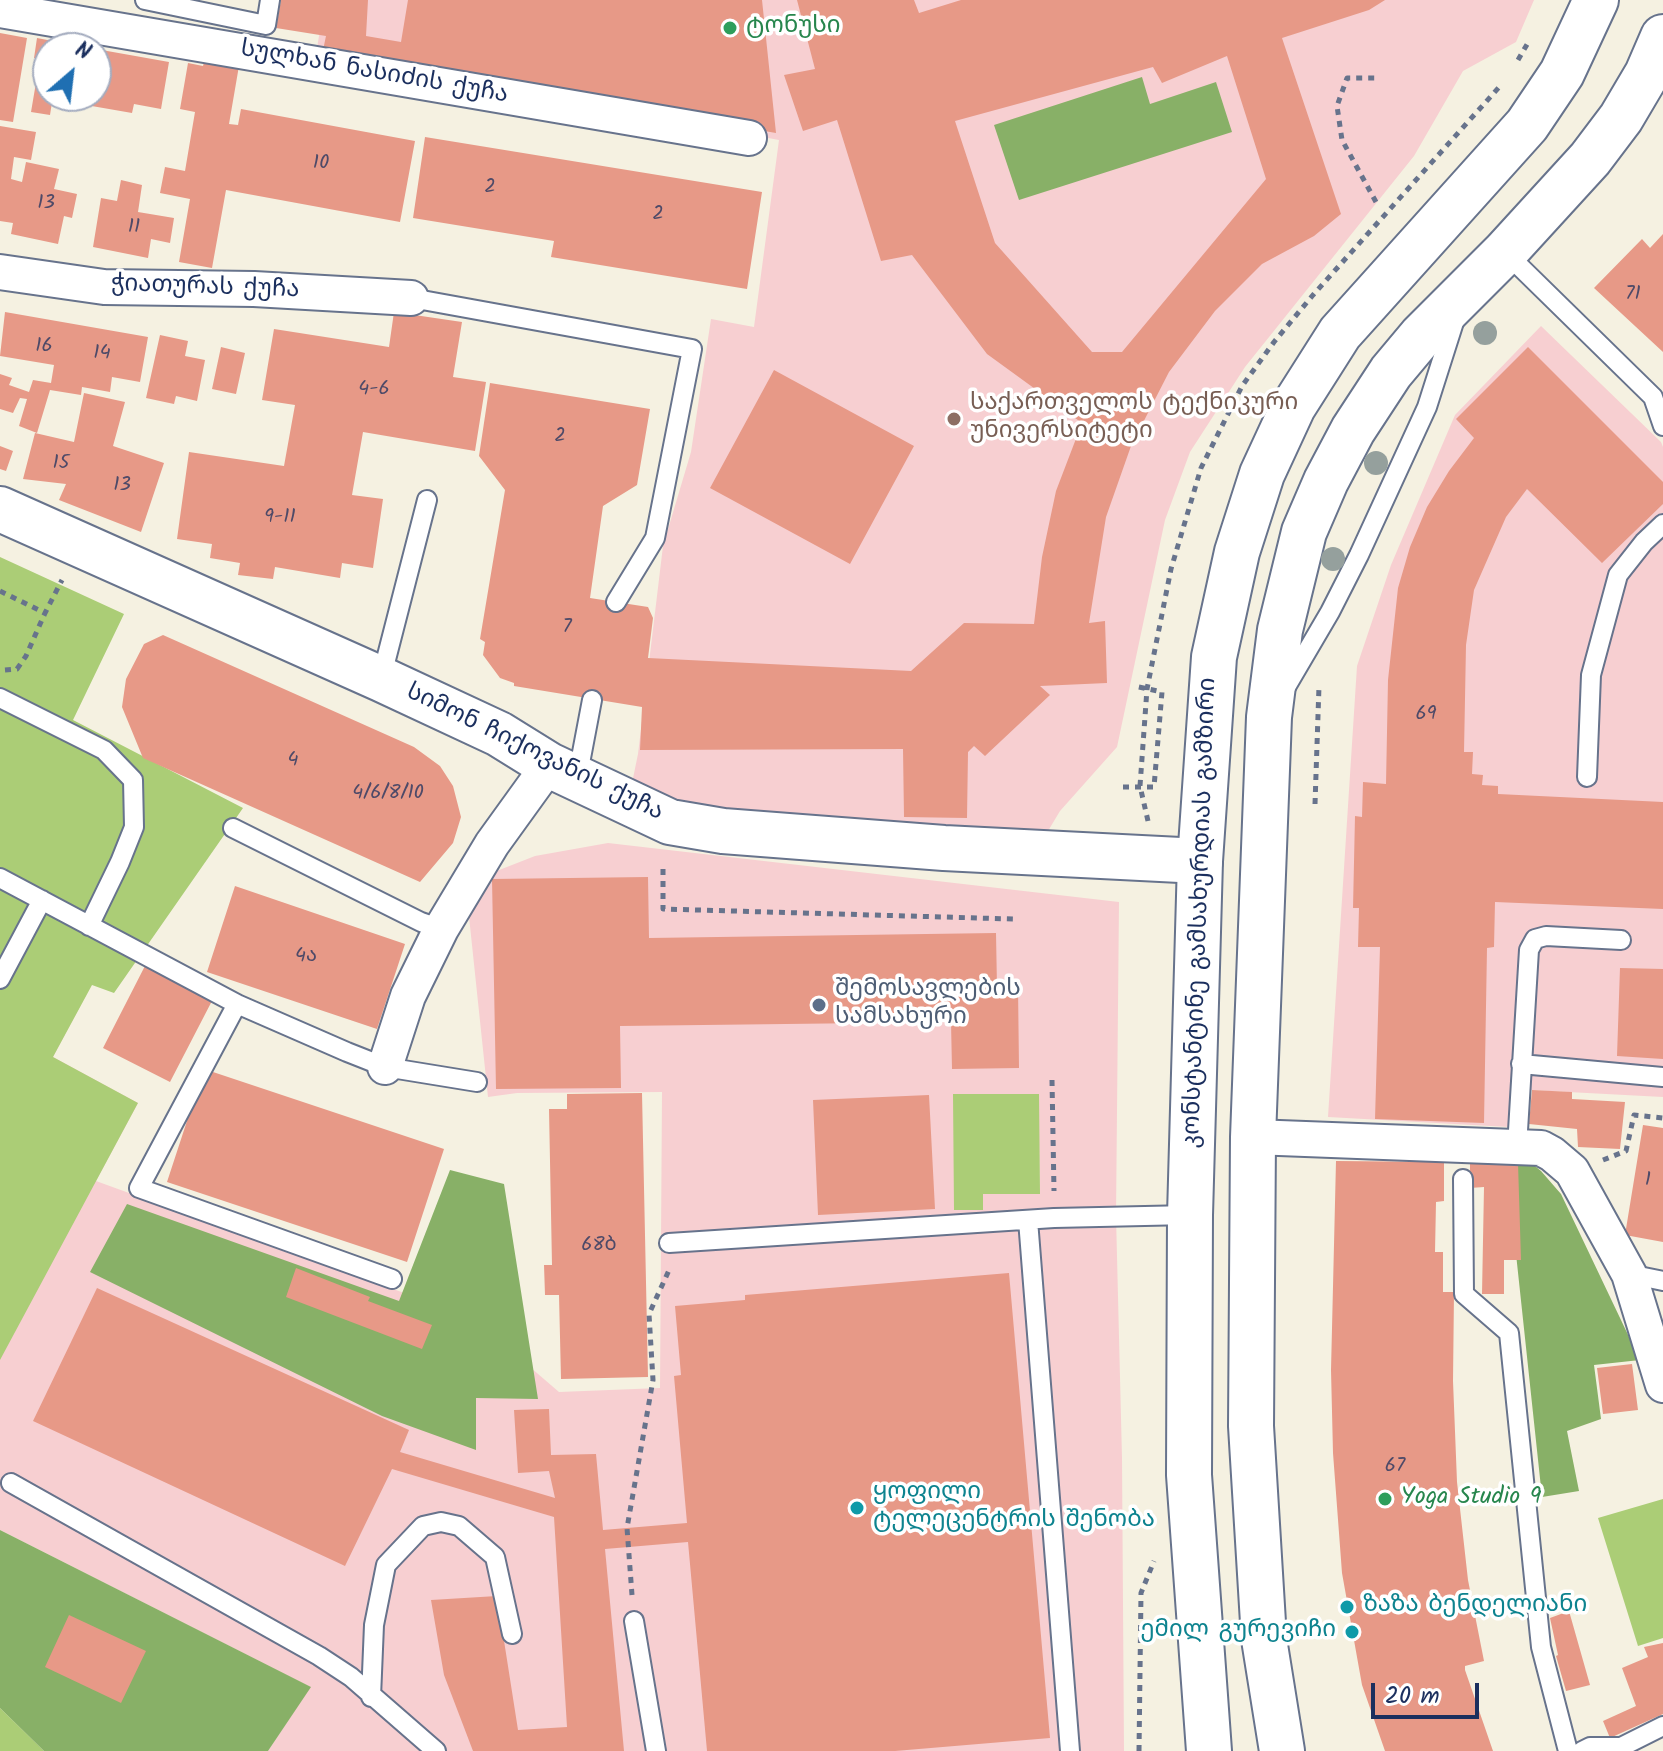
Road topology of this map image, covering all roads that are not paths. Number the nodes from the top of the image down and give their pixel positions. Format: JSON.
{"nodes":[{"id":1,"x":145,"y":0,"type":"edge"},
{"id":2,"x":270,"y":0,"type":"edge"},
{"id":3,"x":1596,"y":0,"type":"edge"},
{"id":4,"x":0,"y":10,"type":"edge"},
{"id":5,"x":1663,"y":37,"type":"edge"},
{"id":6,"x":749,"y":138,"type":"dead end"},
{"id":7,"x":1505,"y":252,"type":"junction"},
{"id":8,"x":0,"y":272,"type":"edge"},
{"id":9,"x":1463,"y":293,"type":"junction"},
{"id":10,"x":411,"y":298,"type":"joint"},
{"id":11,"x":1658,"y":392,"type":"edge"},
{"id":12,"x":1663,"y":426,"type":"edge"},
{"id":13,"x":427,"y":500,"type":"dead end"},
{"id":14,"x":0,"y":509,"type":"edge"},
{"id":15,"x":1663,"y":524,"type":"edge"},
{"id":16,"x":616,"y":602,"type":"dead end"},
{"id":17,"x":381,"y":679,"type":"junction"},
{"id":18,"x":0,"y":698,"type":"edge"},
{"id":19,"x":592,"y":700,"type":"dead end"},
{"id":20,"x":1269,"y":717,"type":"junction"},
{"id":21,"x":563,"y":772,"type":"junction"},
{"id":22,"x":1587,"y":777,"type":"dead end"},
{"id":23,"x":233,"y":828,"type":"dead end"},
{"id":24,"x":1200,"y":861,"type":"junction"},
{"id":25,"x":0,"y":878,"type":"edge"},
{"id":26,"x":42,"y":900,"type":"junction"},
{"id":27,"x":89,"y":926,"type":"junction"},
{"id":28,"x":441,"y":929,"type":"junction"},
{"id":29,"x":1621,"y":940,"type":"dead end"},
{"id":30,"x":0,"y":979,"type":"edge"},
{"id":31,"x":237,"y":1004,"type":"junction"},
{"id":32,"x":1521,"y":1064,"type":"junction"},
{"id":33,"x":385,"y":1067,"type":"junction"},
{"id":34,"x":1663,"y":1077,"type":"edge"},
{"id":35,"x":477,"y":1082,"type":"dead end"},
{"id":36,"x":1253,"y":1137,"type":"junction"},
{"id":37,"x":1517,"y":1147,"type":"junction"},
{"id":38,"x":1463,"y":1179,"type":"dead end"},
{"id":39,"x":1190,"y":1215,"type":"junction"},
{"id":40,"x":1028,"y":1220,"type":"junction"},
{"id":41,"x":669,"y":1243,"type":"dead end"},
{"id":42,"x":1629,"y":1274,"type":"junction"},
{"id":43,"x":392,"y":1279,"type":"dead end"},
{"id":44,"x":1663,"y":1281,"type":"edge"},
{"id":45,"x":1663,"y":1385,"type":"edge"},
{"id":46,"x":11,"y":1483,"type":"dead end"},
{"id":47,"x":634,"y":1621,"type":"road end"},
{"id":48,"x":512,"y":1634,"type":"dead end"},
{"id":49,"x":371,"y":1697,"type":"junction"},
{"id":50,"x":1663,"y":1726,"type":"edge"},
{"id":51,"x":436,"y":1751,"type":"edge"},
{"id":52,"x":656,"y":1751,"type":"edge"},
{"id":53,"x":1070,"y":1751,"type":"edge"},
{"id":54,"x":1209,"y":1751,"type":"edge"},
{"id":55,"x":1282,"y":1751,"type":"edge"},
{"id":56,"x":1568,"y":1751,"type":"edge"},
{"id":57,"x":1582,"y":1751,"type":"edge"}],
"edges":[{"from":1,"to":2,"type":"lane"},
{"from":3,"to":24,"type":"main road","name":"კონსტანტინე გამსახურდიას გამზირი"},
{"from":4,"to":6,"type":"street","name":"სულხან ნასიძის ქუჩა"},
{"from":5,"to":7,"type":"main road"},
{"from":7,"to":9,"type":"main road"},
{"from":7,"to":11,"type":"lane"},
{"from":8,"to":10,"type":"street","name":"ჭიათურას ქუჩა"},
{"from":9,"to":20,"type":"lane"},
{"from":9,"to":20,"type":"main road"},
{"from":10,"to":16,"type":"lane"},
{"from":11,"to":12,"type":"lane"},
{"from":13,"to":17,"type":"lane"},
{"from":14,"to":17,"type":"main road","name":"სიმონ ჩიქოვანის ქუჩა"},
{"from":15,"to":22,"type":"lane"},
{"from":17,"to":21,"type":"main road","name":"სიმონ ჩიქოვანის ქუჩა"},
{"from":18,"to":27,"type":"lane"},
{"from":19,"to":21,"type":"lane"},
{"from":20,"to":36,"type":"main road"},
{"from":21,"to":24,"type":"main road","name":"სიმონ ჩიქოვანის ქუჩა"},
{"from":21,"to":28,"type":"street"},
{"from":23,"to":28,"type":"lane"},
{"from":24,"to":39,"type":"main road","name":"კონსტანტინე გამსახურდიას გამზირი"},
{"from":25,"to":26,"type":"lane"},
{"from":26,"to":27,"type":"lane"},
{"from":26,"to":30,"type":"lane"},
{"from":27,"to":31,"type":"lane"},
{"from":28,"to":33,"type":"street"},
{"from":29,"to":32,"type":"lane"},
{"from":31,"to":33,"type":"lane"},
{"from":31,"to":43,"type":"lane"},
{"from":32,"to":34,"type":"lane"},
{"from":32,"to":37,"type":"lane"},
{"from":33,"to":35,"type":"lane"},
{"from":36,"to":37,"type":"street"},
{"from":36,"to":55,"type":"main road"},
{"from":37,"to":42,"type":"street"},
{"from":38,"to":56,"type":"lane"},
{"from":39,"to":40,"type":"lane"},
{"from":39,"to":54,"type":"main road","name":"კონსტანტინე გამსახურდიას გამზირი"},
{"from":40,"to":41,"type":"lane"},
{"from":40,"to":53,"type":"lane"},
{"from":42,"to":44,"type":"lane"},
{"from":42,"to":45,"type":"street"},
{"from":46,"to":49,"type":"lane"},
{"from":47,"to":52,"type":"lane"},
{"from":48,"to":49,"type":"lane"},
{"from":49,"to":51,"type":"lane"},
{"from":50,"to":57,"type":"lane"}]}
